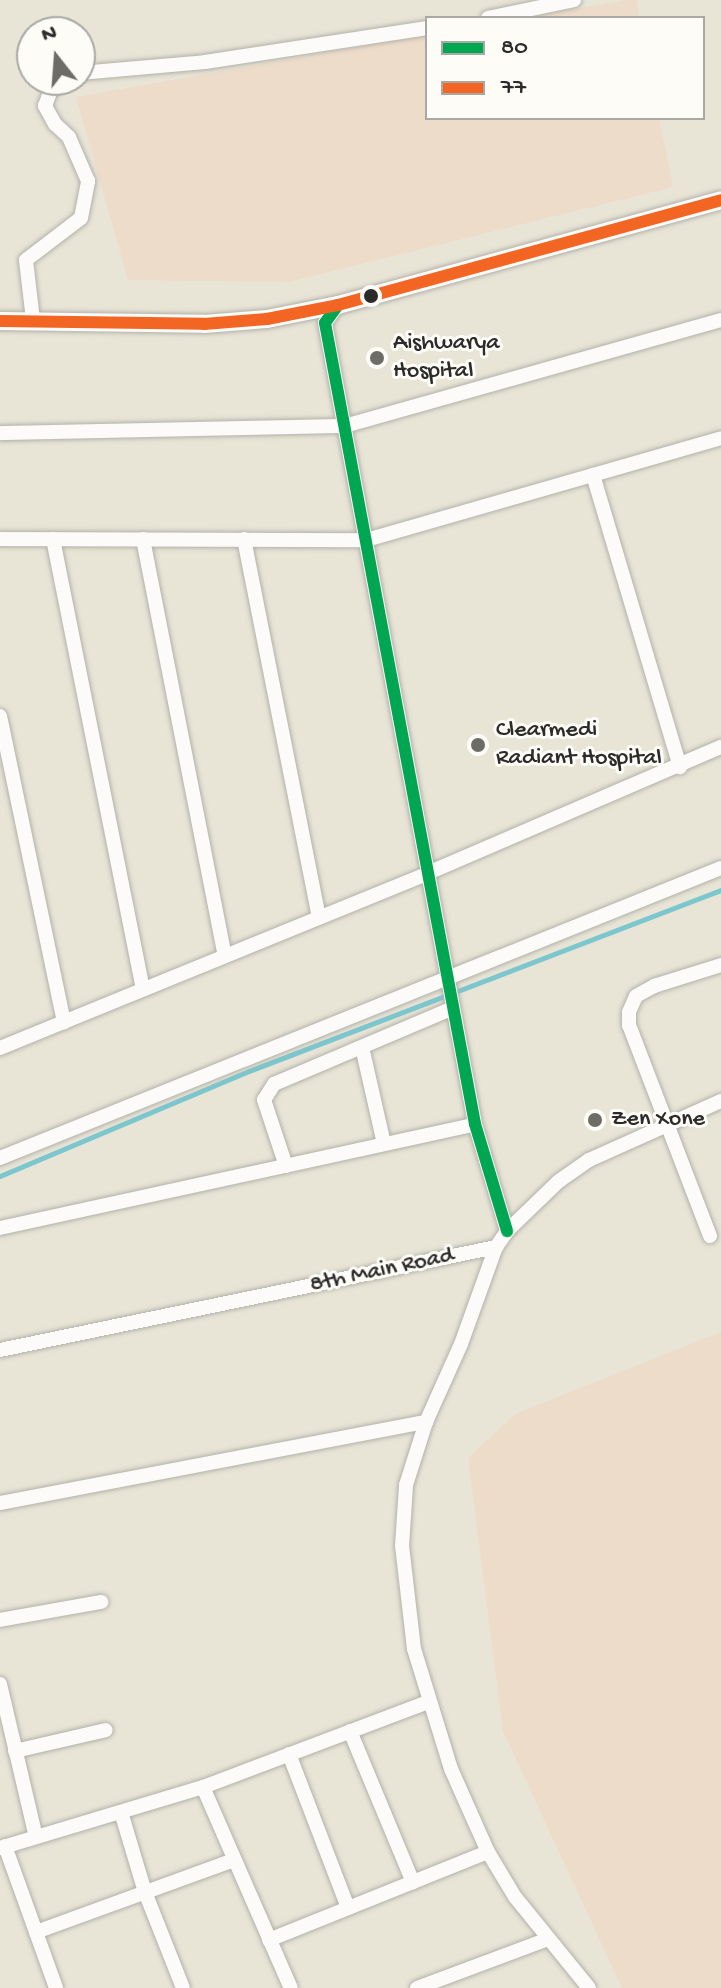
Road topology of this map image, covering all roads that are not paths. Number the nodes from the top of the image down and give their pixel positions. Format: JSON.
{"nodes":[{"id":1,"x":574,"y":0,"type":"edge"},
{"id":2,"x":498,"y":16,"type":"edge"},
{"id":3,"x":425,"y":28,"type":"edge"},
{"id":4,"x":96,"y":72,"type":"edge"},
{"id":5,"x":49,"y":96,"type":"edge"},
{"id":6,"x":721,"y":200,"type":"edge"},
{"id":7,"x":338,"y":305,"type":"junction"},
{"id":8,"x":33,"y":320,"type":"junction"},
{"id":9,"x":721,"y":320,"type":"edge"},
{"id":10,"x":0,"y":321,"type":"edge"},
{"id":11,"x":344,"y":426,"type":"junction"},
{"id":12,"x":0,"y":433,"type":"edge"},
{"id":13,"x":721,"y":438,"type":"edge"},
{"id":14,"x":593,"y":475,"type":"junction"},
{"id":15,"x":0,"y":539,"type":"edge"},
{"id":16,"x":53,"y":539,"type":"junction"},
{"id":17,"x":143,"y":539,"type":"junction"},
{"id":18,"x":244,"y":539,"type":"junction"},
{"id":19,"x":366,"y":540,"type":"junction"},
{"id":20,"x":0,"y":716,"type":"edge"},
{"id":21,"x":721,"y":747,"type":"edge"},
{"id":22,"x":680,"y":767,"type":"junction"},
{"id":23,"x":721,"y":868,"type":"edge"},
{"id":24,"x":428,"y":873,"type":"junction"},
{"id":25,"x":319,"y":918,"type":"junction"},
{"id":26,"x":225,"y":956,"type":"junction"},
{"id":27,"x":721,"y":965,"type":"edge"},
{"id":28,"x":447,"y":977,"type":"junction"},
{"id":29,"x":143,"y":989,"type":"junction"},
{"id":30,"x":453,"y":1008,"type":"junction"},
{"id":31,"x":64,"y":1022,"type":"junction"},
{"id":32,"x":362,"y":1047,"type":"junction"},
{"id":33,"x":0,"y":1048,"type":"edge"},
{"id":34,"x":721,"y":1101,"type":"edge"},
{"id":35,"x":475,"y":1124,"type":"junction"},
{"id":36,"x":668,"y":1124,"type":"junction"},
{"id":37,"x":384,"y":1144,"type":"junction"},
{"id":38,"x":0,"y":1158,"type":"edge"},
{"id":39,"x":286,"y":1166,"type":"junction"},
{"id":40,"x":0,"y":1228,"type":"edge"},
{"id":41,"x":507,"y":1231,"type":"junction"},
{"id":42,"x":710,"y":1236,"type":"dead end"},
{"id":43,"x":496,"y":1247,"type":"junction"},
{"id":44,"x":0,"y":1350,"type":"edge"},
{"id":45,"x":426,"y":1422,"type":"junction"},
{"id":46,"x":0,"y":1503,"type":"edge"},
{"id":47,"x":101,"y":1602,"type":"dead end"},
{"id":48,"x":0,"y":1620,"type":"edge"},
{"id":49,"x":0,"y":1684,"type":"edge"},
{"id":50,"x":428,"y":1702,"type":"junction"},
{"id":51,"x":106,"y":1730,"type":"dead end"},
{"id":52,"x":350,"y":1731,"type":"junction"},
{"id":53,"x":15,"y":1751,"type":"junction"},
{"id":54,"x":289,"y":1754,"type":"junction"},
{"id":55,"x":203,"y":1787,"type":"junction"},
{"id":56,"x":121,"y":1812,"type":"junction"},
{"id":57,"x":36,"y":1837,"type":"junction"},
{"id":58,"x":3,"y":1847,"type":"edge"},
{"id":59,"x":488,"y":1852,"type":"junction"},
{"id":60,"x":234,"y":1860,"type":"junction"},
{"id":61,"x":413,"y":1882,"type":"junction"},
{"id":62,"x":145,"y":1892,"type":"junction"},
{"id":63,"x":348,"y":1908,"type":"junction"},
{"id":64,"x":36,"y":1932,"type":"junction"},
{"id":65,"x":548,"y":1939,"type":"junction"},
{"id":66,"x":269,"y":1940,"type":"junction"},
{"id":67,"x":56,"y":1988,"type":"edge"},
{"id":68,"x":183,"y":1988,"type":"edge"},
{"id":69,"x":291,"y":1988,"type":"edge"},
{"id":70,"x":417,"y":1988,"type":"edge"},
{"id":71,"x":589,"y":1988,"type":"edge"}],
"edges":[{"from":1,"to":2,"type":"street"},
{"from":3,"to":4,"type":"street"},
{"from":5,"to":8,"type":"street"},
{"from":6,"to":7,"type":"street"},
{"from":7,"to":8,"type":"street"},
{"from":7,"to":11,"type":"street"},
{"from":8,"to":10,"type":"street"},
{"from":9,"to":11,"type":"street"},
{"from":11,"to":12,"type":"street"},
{"from":11,"to":19,"type":"street"},
{"from":13,"to":14,"type":"street"},
{"from":14,"to":19,"type":"street"},
{"from":14,"to":22,"type":"street"},
{"from":15,"to":16,"type":"street"},
{"from":16,"to":17,"type":"street"},
{"from":16,"to":29,"type":"street"},
{"from":17,"to":18,"type":"street"},
{"from":17,"to":26,"type":"street"},
{"from":18,"to":19,"type":"street"},
{"from":18,"to":25,"type":"street"},
{"from":19,"to":24,"type":"street"},
{"from":20,"to":31,"type":"street"},
{"from":21,"to":22,"type":"street"},
{"from":22,"to":24,"type":"street"},
{"from":23,"to":28,"type":"street"},
{"from":24,"to":25,"type":"street"},
{"from":24,"to":28,"type":"street"},
{"from":25,"to":26,"type":"street"},
{"from":26,"to":29,"type":"street"},
{"from":27,"to":36,"type":"street"},
{"from":28,"to":30,"type":"street"},
{"from":28,"to":38,"type":"street"},
{"from":29,"to":31,"type":"street"},
{"from":30,"to":32,"type":"street"},
{"from":30,"to":35,"type":"street"},
{"from":31,"to":33,"type":"street"},
{"from":32,"to":37,"type":"street"},
{"from":32,"to":39,"type":"street"},
{"from":34,"to":36,"type":"street"},
{"from":35,"to":37,"type":"street"},
{"from":35,"to":41,"type":"street"},
{"from":36,"to":41,"type":"street"},
{"from":36,"to":42,"type":"street"},
{"from":37,"to":39,"type":"street"},
{"from":39,"to":40,"type":"street"},
{"from":41,"to":43,"type":"street"},
{"from":43,"to":44,"type":"street","name":"8th Main Road"},
{"from":43,"to":45,"type":"street"},
{"from":45,"to":46,"type":"street"},
{"from":45,"to":50,"type":"street"},
{"from":47,"to":48,"type":"street"},
{"from":49,"to":53,"type":"street"},
{"from":50,"to":52,"type":"street"},
{"from":50,"to":59,"type":"street"},
{"from":51,"to":53,"type":"street"},
{"from":52,"to":54,"type":"street"},
{"from":52,"to":61,"type":"street"},
{"from":53,"to":57,"type":"street"},
{"from":54,"to":55,"type":"street"},
{"from":54,"to":63,"type":"street"},
{"from":55,"to":56,"type":"street"},
{"from":55,"to":60,"type":"street"},
{"from":56,"to":57,"type":"street"},
{"from":56,"to":62,"type":"street"},
{"from":57,"to":58,"type":"street"},
{"from":58,"to":64,"type":"street"},
{"from":59,"to":61,"type":"street"},
{"from":59,"to":65,"type":"street"},
{"from":60,"to":62,"type":"street"},
{"from":60,"to":66,"type":"street"},
{"from":61,"to":63,"type":"street"},
{"from":62,"to":64,"type":"street"},
{"from":62,"to":68,"type":"street"},
{"from":63,"to":66,"type":"street"},
{"from":64,"to":67,"type":"street"},
{"from":65,"to":70,"type":"street"},
{"from":65,"to":71,"type":"street"},
{"from":66,"to":69,"type":"street"}]}
